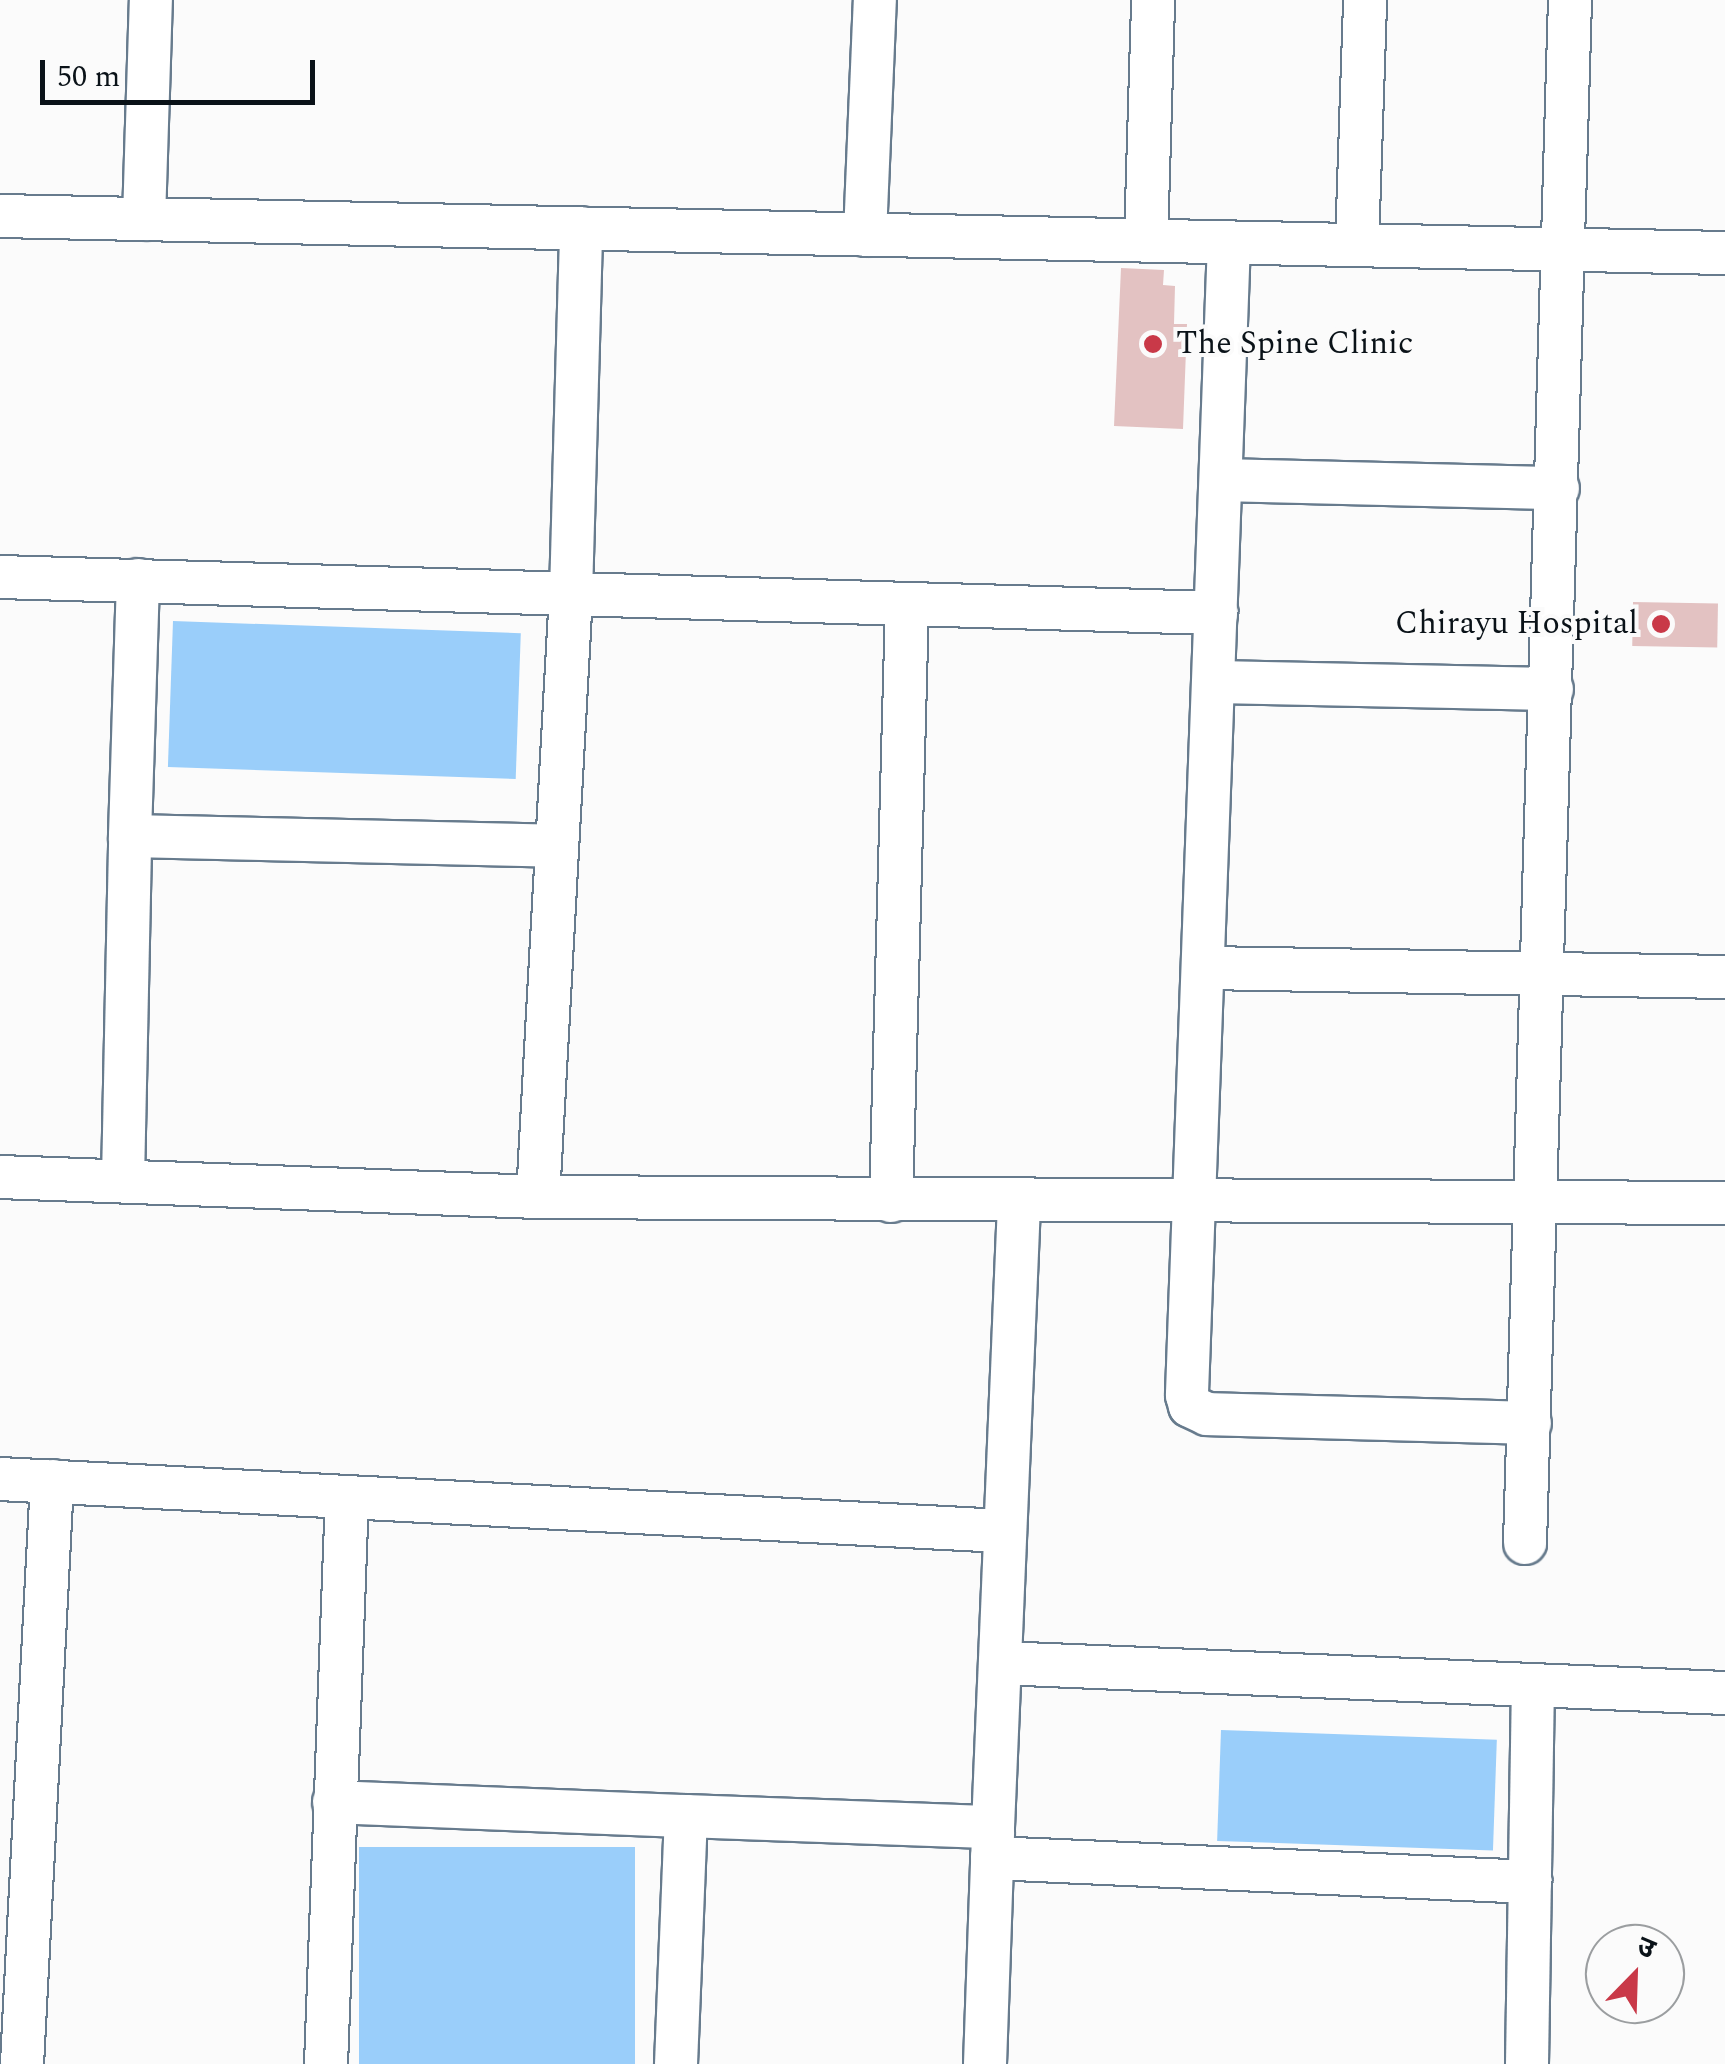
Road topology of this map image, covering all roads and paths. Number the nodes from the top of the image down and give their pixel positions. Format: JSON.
{"nodes":[{"id":1,"x":151,"y":0,"type":"edge"},
{"id":2,"x":876,"y":0,"type":"edge"},
{"id":3,"x":1153,"y":0,"type":"edge"},
{"id":4,"x":1365,"y":0,"type":"edge"},
{"id":5,"x":1570,"y":0,"type":"edge"},
{"id":6,"x":0,"y":216,"type":"edge"},
{"id":7,"x":144,"y":219,"type":"junction"},
{"id":8,"x":581,"y":228,"type":"junction"},
{"id":9,"x":865,"y":234,"type":"junction"},
{"id":10,"x":1146,"y":240,"type":"junction"},
{"id":11,"x":1229,"y":242,"type":"junction"},
{"id":12,"x":1357,"y":245,"type":"junction"},
{"id":13,"x":1566,"y":250,"type":"junction"},
{"id":14,"x":1725,"y":253,"type":"edge"},
{"id":15,"x":1221,"y":480,"type":"junction"},
{"id":16,"x":1558,"y":488,"type":"junction"},
{"id":17,"x":0,"y":577,"type":"edge"},
{"id":18,"x":138,"y":580,"type":"junction"},
{"id":19,"x":571,"y":594,"type":"junction"},
{"id":20,"x":907,"y":604,"type":"junction"},
{"id":21,"x":1216,"y":612,"type":"junction"},
{"id":22,"x":1214,"y":682,"type":"junction"},
{"id":23,"x":1552,"y":689,"type":"junction"},
{"id":24,"x":130,"y":836,"type":"junction"},
{"id":25,"x":556,"y":846,"type":"junction"},
{"id":26,"x":1205,"y":968,"type":"junction"},
{"id":27,"x":1725,"y":977,"type":"edge"},
{"id":28,"x":1544,"y":978,"type":"junction"},
{"id":29,"x":0,"y":1177,"type":"edge"},
{"id":30,"x":123,"y":1180,"type":"junction"},
{"id":31,"x":538,"y":1198,"type":"junction"},
{"id":32,"x":891,"y":1201,"type":"junction"},
{"id":33,"x":1536,"y":1203,"type":"junction"},
{"id":34,"x":1725,"y":1203,"type":"edge"},
{"id":35,"x":1019,"y":1204,"type":"junction"},
{"id":36,"x":1198,"y":1204,"type":"junction"},
{"id":37,"x":1530,"y":1422,"type":"junction"},
{"id":38,"x":0,"y":1478,"type":"edge"},
{"id":39,"x":52,"y":1481,"type":"junction"},
{"id":40,"x":347,"y":1497,"type":"junction"},
{"id":41,"x":1002,"y":1531,"type":"junction"},
{"id":42,"x":1525,"y":1543,"type":"dead end"},
{"id":43,"x":1000,"y":1663,"type":"junction"},
{"id":44,"x":1532,"y":1686,"type":"junction"},
{"id":45,"x":1725,"y":1694,"type":"edge"},
{"id":46,"x":334,"y":1802,"type":"junction"},
{"id":47,"x":686,"y":1816,"type":"junction"},
{"id":48,"x":993,"y":1843,"type":"junction"},
{"id":49,"x":1530,"y":1882,"type":"junction"},
{"id":50,"x":22,"y":2064,"type":"edge"},
{"id":51,"x":326,"y":2064,"type":"edge"},
{"id":52,"x":676,"y":2064,"type":"edge"},
{"id":53,"x":985,"y":2064,"type":"edge"},
{"id":54,"x":1526,"y":2064,"type":"edge"}],
"edges":[{"from":1,"to":7,"type":"street"},
{"from":2,"to":9,"type":"street"},
{"from":3,"to":10,"type":"street"},
{"from":4,"to":12,"type":"street"},
{"from":5,"to":13,"type":"street"},
{"from":6,"to":7,"type":"street"},
{"from":7,"to":8,"type":"street"},
{"from":8,"to":9,"type":"street"},
{"from":8,"to":19,"type":"street"},
{"from":9,"to":10,"type":"street"},
{"from":10,"to":11,"type":"street"},
{"from":11,"to":12,"type":"street"},
{"from":11,"to":15,"type":"street"},
{"from":12,"to":13,"type":"street"},
{"from":13,"to":14,"type":"street"},
{"from":13,"to":16,"type":"street"},
{"from":15,"to":16,"type":"street"},
{"from":15,"to":21,"type":"street"},
{"from":16,"to":23,"type":"street"},
{"from":17,"to":18,"type":"street"},
{"from":18,"to":19,"type":"street"},
{"from":18,"to":24,"type":"street"},
{"from":19,"to":20,"type":"street"},
{"from":19,"to":25,"type":"street"},
{"from":20,"to":21,"type":"street"},
{"from":20,"to":32,"type":"street"},
{"from":21,"to":22,"type":"street"},
{"from":22,"to":23,"type":"street"},
{"from":22,"to":26,"type":"street"},
{"from":23,"to":28,"type":"street"},
{"from":24,"to":25,"type":"street"},
{"from":24,"to":30,"type":"street"},
{"from":25,"to":31,"type":"street"},
{"from":26,"to":28,"type":"street"},
{"from":26,"to":36,"type":"street"},
{"from":27,"to":28,"type":"street"},
{"from":28,"to":33,"type":"street"},
{"from":29,"to":30,"type":"street"},
{"from":30,"to":31,"type":"street"},
{"from":31,"to":32,"type":"street"},
{"from":32,"to":35,"type":"street"},
{"from":33,"to":34,"type":"street"},
{"from":33,"to":36,"type":"street"},
{"from":33,"to":37,"type":"street"},
{"from":35,"to":36,"type":"street"},
{"from":35,"to":41,"type":"street"},
{"from":36,"to":37,"type":"street"},
{"from":37,"to":42,"type":"street"},
{"from":38,"to":39,"type":"street"},
{"from":39,"to":40,"type":"street"},
{"from":39,"to":50,"type":"street"},
{"from":40,"to":41,"type":"street"},
{"from":40,"to":46,"type":"street"},
{"from":41,"to":43,"type":"street"},
{"from":43,"to":44,"type":"street"},
{"from":43,"to":48,"type":"street"},
{"from":44,"to":45,"type":"street"},
{"from":44,"to":49,"type":"street"},
{"from":46,"to":47,"type":"street"},
{"from":46,"to":51,"type":"street"},
{"from":47,"to":48,"type":"street"},
{"from":47,"to":52,"type":"street"},
{"from":48,"to":49,"type":"street"},
{"from":48,"to":53,"type":"street"},
{"from":49,"to":54,"type":"street"}]}
